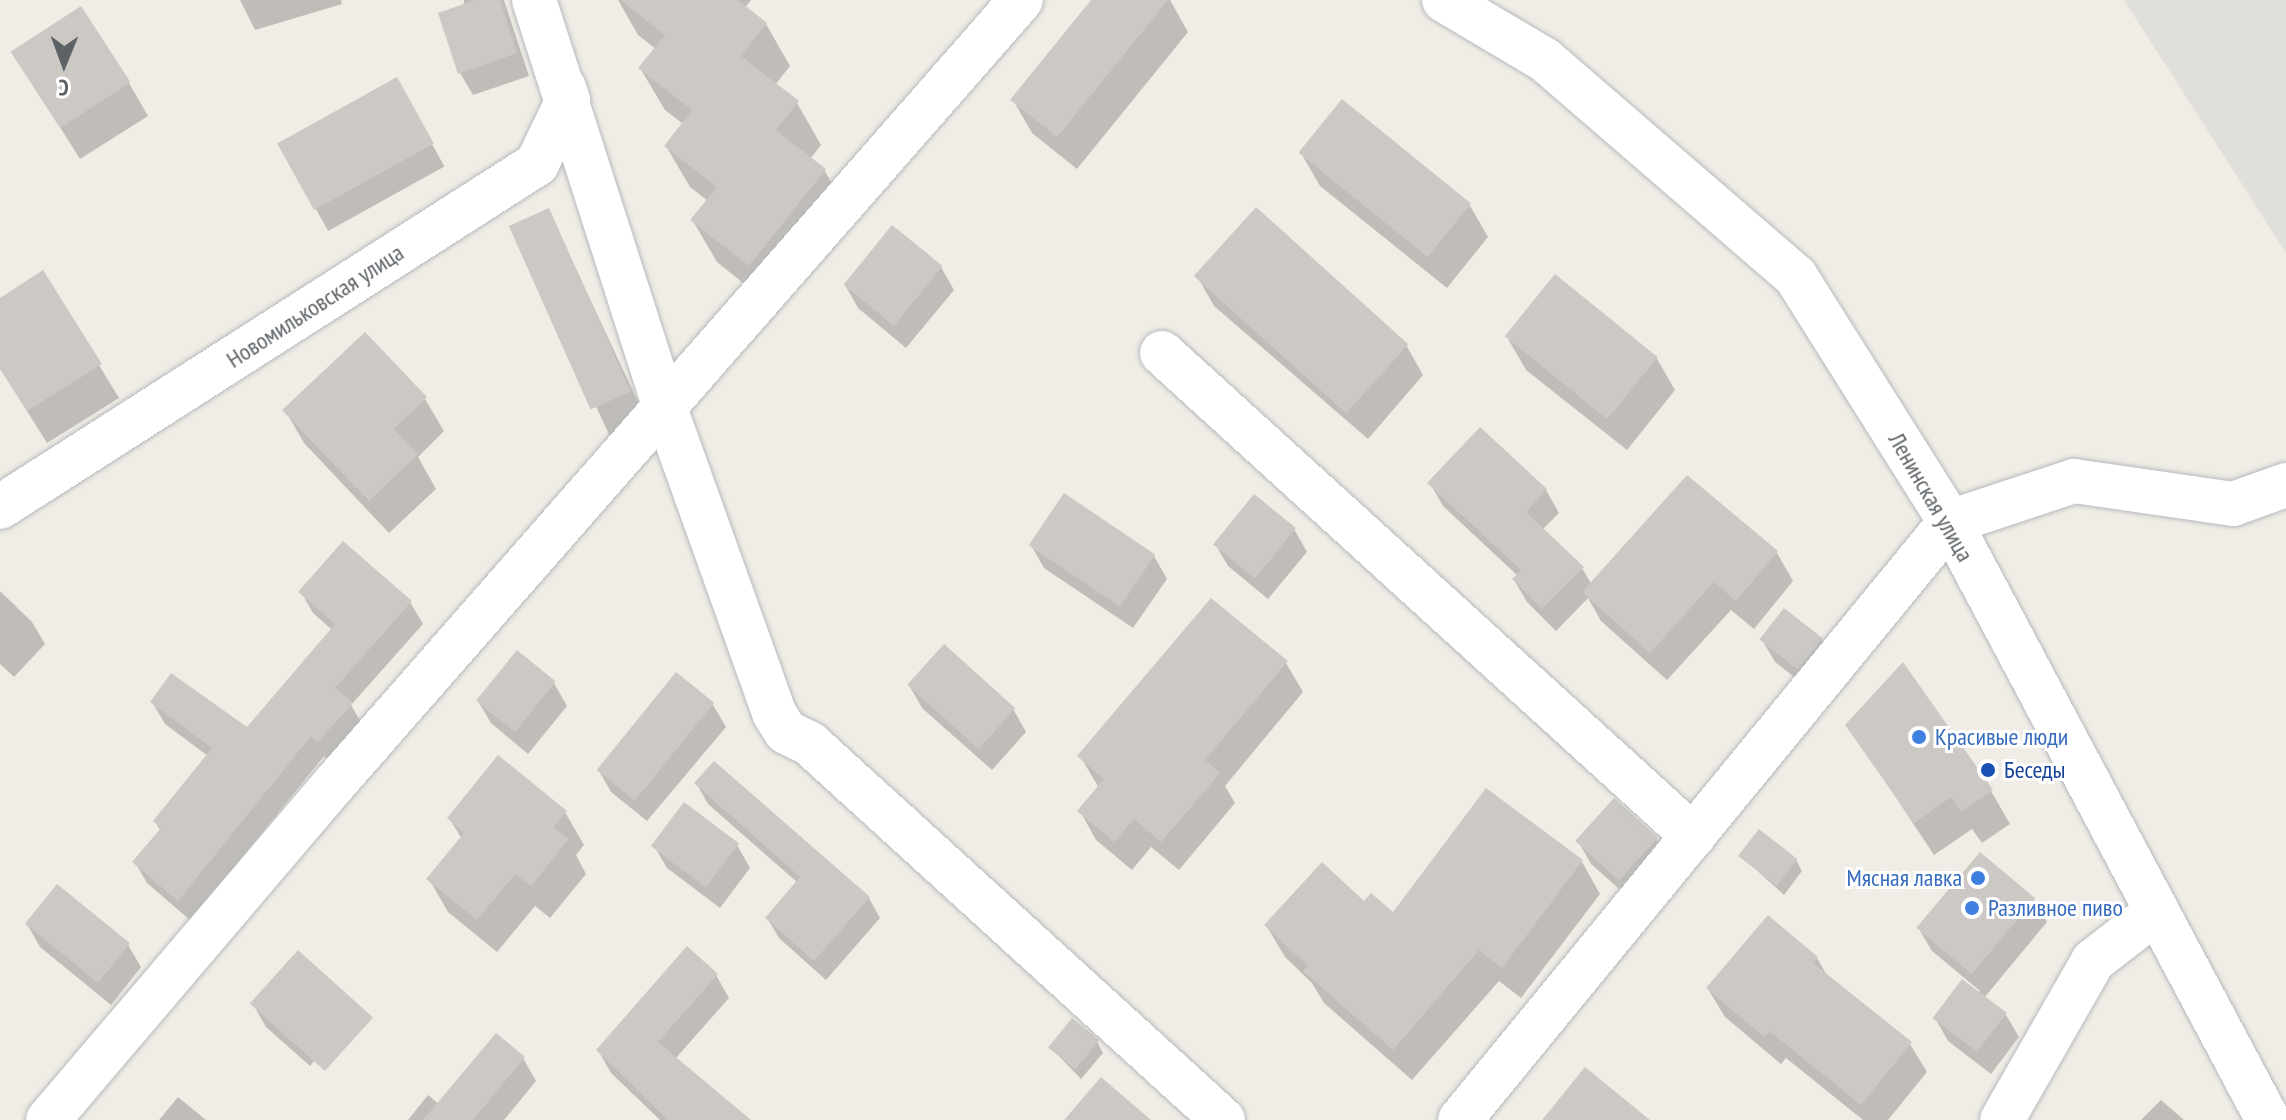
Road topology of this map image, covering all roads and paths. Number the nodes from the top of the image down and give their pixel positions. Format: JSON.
{"nodes":[{"id":1,"x":534,"y":0,"type":"edge"},
{"id":2,"x":1444,"y":0,"type":"edge"},
{"id":3,"x":1000,"y":15,"type":"edge"},
{"id":4,"x":556,"y":62,"type":"junction"},
{"id":5,"x":1162,"y":353,"type":"dead end"},
{"id":6,"x":665,"y":408,"type":"junction"},
{"id":7,"x":2286,"y":485,"type":"edge"},
{"id":8,"x":0,"y":507,"type":"edge"},
{"id":9,"x":1950,"y":522,"type":"junction"},
{"id":10,"x":1693,"y":836,"type":"junction"},
{"id":11,"x":2156,"y":912,"type":"junction"},
{"id":12,"x":48,"y":1120,"type":"edge"},
{"id":13,"x":1223,"y":1120,"type":"edge"},
{"id":14,"x":1460,"y":1120,"type":"edge"},
{"id":15,"x":2002,"y":1120,"type":"edge"},
{"id":16,"x":2268,"y":1120,"type":"edge"}],
"edges":[{"from":1,"to":4,"type":"street"},
{"from":2,"to":9,"type":"street","name":"Ленинская улица"},
{"from":3,"to":6,"type":"street"},
{"from":4,"to":6,"type":"street"},
{"from":4,"to":8,"type":"street","name":"Новомильковская улица"},
{"from":5,"to":10,"type":"street"},
{"from":6,"to":12,"type":"street"},
{"from":6,"to":13,"type":"street"},
{"from":7,"to":9,"type":"street"},
{"from":9,"to":10,"type":"street"},
{"from":9,"to":11,"type":"street","name":"Ленинская улица"},
{"from":10,"to":14,"type":"street"},
{"from":11,"to":15,"type":"street"},
{"from":11,"to":16,"type":"street","name":"Ленинская улица"}]}
